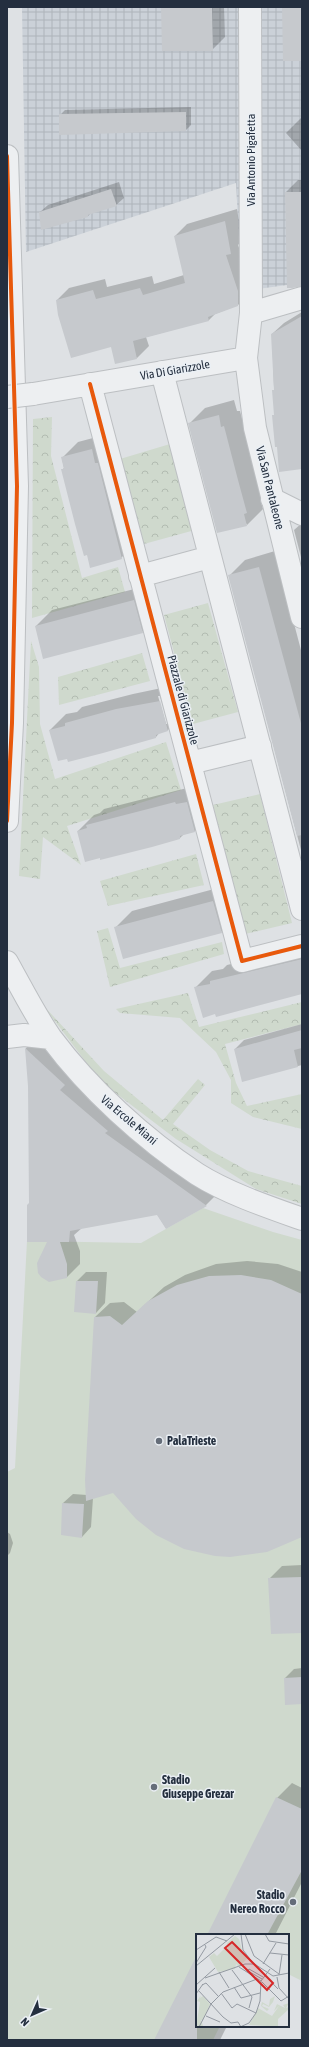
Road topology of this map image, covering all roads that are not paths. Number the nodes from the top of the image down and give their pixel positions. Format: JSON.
{"nodes":[{"id":1,"x":250,"y":7,"type":"edge"},
{"id":2,"x":7,"y":156,"type":"edge"},
{"id":3,"x":302,"y":298,"type":"edge"},
{"id":4,"x":251,"y":313,"type":"junction"},
{"id":5,"x":246,"y":358,"type":"junction"},
{"id":6,"x":162,"y":372,"type":"junction"},
{"id":7,"x":90,"y":384,"type":"junction"},
{"id":8,"x":7,"y":397,"type":"edge"},
{"id":9,"x":272,"y":499,"type":"junction"},
{"id":10,"x":302,"y":514,"type":"edge"},
{"id":11,"x":210,"y":557,"type":"junction"},
{"id":12,"x":140,"y":576,"type":"junction"},
{"id":13,"x":302,"y":617,"type":"edge"},
{"id":14,"x":260,"y":746,"type":"junction"},
{"id":15,"x":190,"y":763,"type":"junction"},
{"id":16,"x":7,"y":822,"type":"edge"},
{"id":17,"x":302,"y":909,"type":"edge"},
{"id":18,"x":302,"y":946,"type":"edge"},
{"id":19,"x":7,"y":962,"type":"edge"},
{"id":20,"x":7,"y":1037,"type":"edge"},
{"id":21,"x":51,"y":1038,"type":"junction"},
{"id":22,"x":302,"y":1219,"type":"edge"}],
"edges":[{"from":1,"to":4,"type":"street","name":"Via Antonio Pigafetta"},
{"from":2,"to":16,"type":"street"},
{"from":3,"to":4,"type":"street"},
{"from":4,"to":5,"type":"street"},
{"from":5,"to":6,"type":"street","name":"Via Di Giarizzole"},
{"from":5,"to":9,"type":"street","name":"Via San Pantaleone"},
{"from":6,"to":7,"type":"street","name":"Via Di Giarizzole"},
{"from":6,"to":11,"type":"street"},
{"from":7,"to":8,"type":"street","name":"Via Di Giarizzole","bridge":true},
{"from":7,"to":12,"type":"street","name":"Piazzale di Giarizzole"},
{"from":9,"to":10,"type":"street"},
{"from":9,"to":13,"type":"street","name":"Via San Pantaleone"},
{"from":11,"to":12,"type":"street"},
{"from":11,"to":14,"type":"street"},
{"from":12,"to":15,"type":"street","name":"Piazzale di Giarizzole"},
{"from":14,"to":15,"type":"street","name":"Piazzale di Giarizzole"},
{"from":14,"to":17,"type":"street"},
{"from":15,"to":18,"type":"street","name":"Piazzale di Giarizzole"},
{"from":19,"to":21,"type":"street","name":"Via Ercole Miani"},
{"from":20,"to":21,"type":"street"},
{"from":21,"to":22,"type":"street","name":"Via Ercole Miani"}]}
